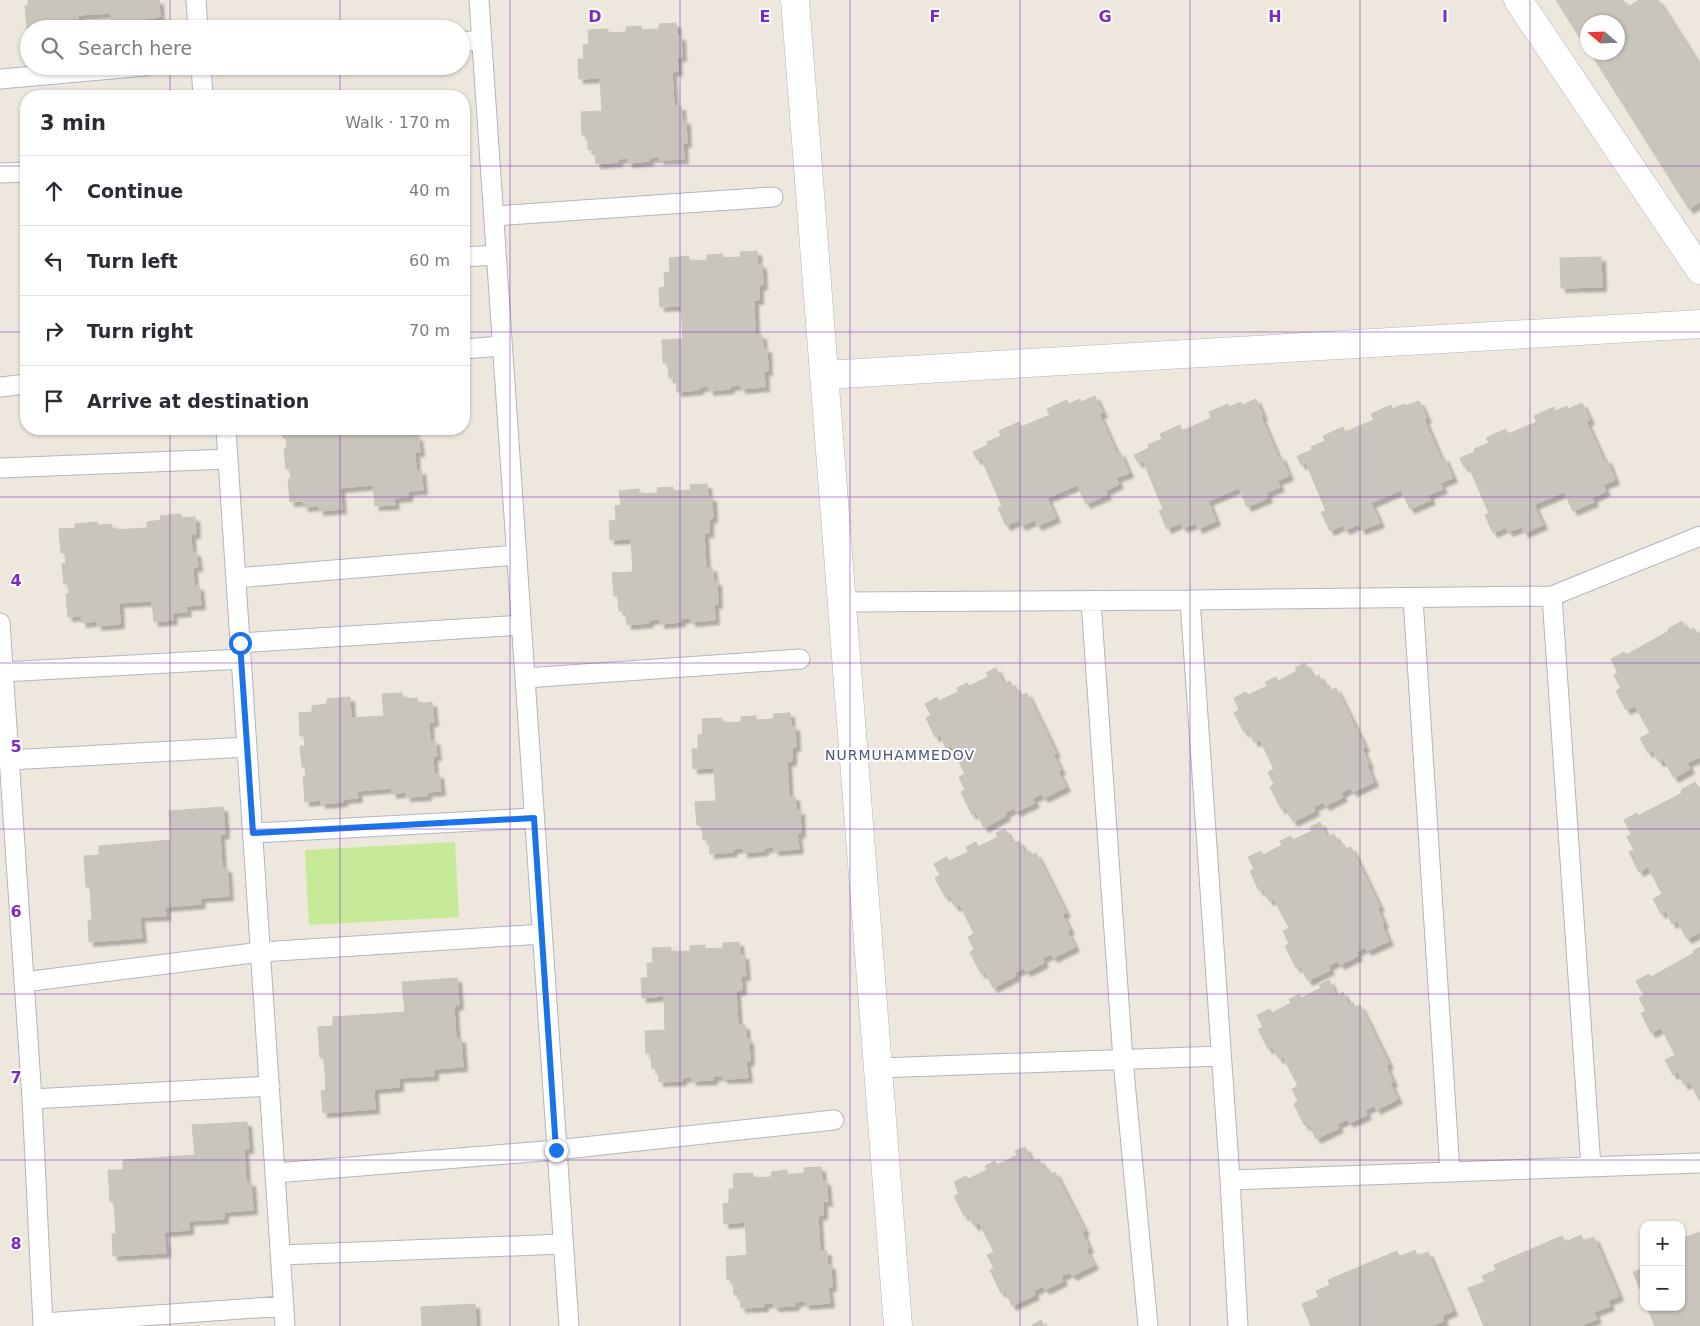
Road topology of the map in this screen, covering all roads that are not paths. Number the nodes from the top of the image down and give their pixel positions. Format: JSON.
{"nodes":[{"id":1,"x":196,"y":0,"type":"edge"},
{"id":2,"x":479,"y":0,"type":"edge"},
{"id":3,"x":795,"y":0,"type":"edge"},
{"id":4,"x":1518,"y":0,"type":"edge"},
{"id":5,"x":197,"y":20,"type":"edge"},
{"id":6,"x":482,"y":40,"type":"junction"},
{"id":7,"x":470,"y":41,"type":"edge"},
{"id":8,"x":45,"y":75,"type":"edge"},
{"id":9,"x":202,"y":75,"type":"edge"},
{"id":10,"x":0,"y":79,"type":"edge"},
{"id":11,"x":203,"y":90,"type":"edge"},
{"id":12,"x":20,"y":172,"type":"edge"},
{"id":13,"x":0,"y":174,"type":"edge"},
{"id":14,"x":773,"y":197,"type":"dead end"},
{"id":15,"x":494,"y":216,"type":"junction"},
{"id":16,"x":496,"y":255,"type":"junction"},
{"id":17,"x":470,"y":257,"type":"edge"},
{"id":18,"x":1700,"y":270,"type":"edge"},
{"id":19,"x":1700,"y":324,"type":"edge"},
{"id":20,"x":502,"y":346,"type":"junction"},
{"id":21,"x":470,"y":349,"type":"edge"},
{"id":22,"x":824,"y":375,"type":"junction"},
{"id":23,"x":20,"y":384,"type":"edge"},
{"id":24,"x":0,"y":386,"type":"edge"},
{"id":25,"x":226,"y":435,"type":"edge"},
{"id":26,"x":228,"y":459,"type":"junction"},
{"id":27,"x":0,"y":468,"type":"edge"},
{"id":28,"x":1700,"y":536,"type":"edge"},
{"id":29,"x":516,"y":555,"type":"junction"},
{"id":30,"x":236,"y":578,"type":"junction"},
{"id":31,"x":1552,"y":596,"type":"junction"},
{"id":32,"x":1413,"y":598,"type":"junction"},
{"id":33,"x":1190,"y":600,"type":"junction"},
{"id":34,"x":1091,"y":601,"type":"junction"},
{"id":35,"x":842,"y":602,"type":"junction"},
{"id":36,"x":0,"y":623,"type":"edge"},
{"id":37,"x":522,"y":625,"type":"junction"},
{"id":38,"x":241,"y":651,"type":"junction"},
{"id":39,"x":800,"y":659,"type":"dead end"},
{"id":40,"x":3,"y":672,"type":"junction"},
{"id":41,"x":525,"y":678,"type":"junction"},
{"id":42,"x":247,"y":747,"type":"junction"},
{"id":43,"x":9,"y":760,"type":"junction"},
{"id":44,"x":534,"y":818,"type":"junction"},
{"id":45,"x":253,"y":833,"type":"junction"},
{"id":46,"x":542,"y":934,"type":"junction"},
{"id":47,"x":261,"y":952,"type":"junction"},
{"id":48,"x":24,"y":982,"type":"junction"},
{"id":49,"x":1221,"y":1056,"type":"junction"},
{"id":50,"x":1123,"y":1060,"type":"junction"},
{"id":51,"x":878,"y":1068,"type":"junction"},
{"id":52,"x":270,"y":1086,"type":"junction"},
{"id":53,"x":32,"y":1099,"type":"junction"},
{"id":54,"x":834,"y":1120,"type":"dead end"},
{"id":55,"x":556,"y":1150,"type":"junction"},
{"id":56,"x":1700,"y":1163,"type":"edge"},
{"id":57,"x":1591,"y":1167,"type":"junction"},
{"id":58,"x":1450,"y":1172,"type":"junction"},
{"id":59,"x":276,"y":1173,"type":"junction"},
{"id":60,"x":1230,"y":1180,"type":"junction"},
{"id":61,"x":563,"y":1244,"type":"junction"},
{"id":62,"x":281,"y":1255,"type":"junction"},
{"id":63,"x":284,"y":1306,"type":"junction"},
{"id":64,"x":43,"y":1325,"type":"edge"},
{"id":65,"x":285,"y":1326,"type":"edge"},
{"id":66,"x":569,"y":1326,"type":"edge"},
{"id":67,"x":898,"y":1326,"type":"edge"},
{"id":68,"x":1148,"y":1326,"type":"edge"},
{"id":69,"x":1238,"y":1326,"type":"edge"}],
"edges":[{"from":1,"to":5,"type":"lane"},
{"from":2,"to":6,"type":"lane"},
{"from":3,"to":22,"type":"street"},
{"from":4,"to":18,"type":"street"},
{"from":6,"to":7,"type":"lane"},
{"from":6,"to":15,"type":"lane"},
{"from":8,"to":10,"type":"lane"},
{"from":9,"to":11,"type":"lane"},
{"from":12,"to":13,"type":"lane"},
{"from":14,"to":15,"type":"lane"},
{"from":15,"to":16,"type":"lane"},
{"from":16,"to":17,"type":"lane"},
{"from":16,"to":20,"type":"lane"},
{"from":19,"to":22,"type":"street"},
{"from":20,"to":21,"type":"lane"},
{"from":20,"to":29,"type":"lane"},
{"from":22,"to":35,"type":"street"},
{"from":23,"to":24,"type":"lane"},
{"from":25,"to":26,"type":"lane"},
{"from":26,"to":27,"type":"lane"},
{"from":26,"to":30,"type":"lane"},
{"from":28,"to":31,"type":"lane"},
{"from":29,"to":30,"type":"lane"},
{"from":29,"to":37,"type":"lane"},
{"from":30,"to":38,"type":"lane"},
{"from":31,"to":32,"type":"lane"},
{"from":31,"to":57,"type":"lane"},
{"from":32,"to":33,"type":"lane"},
{"from":32,"to":58,"type":"lane"},
{"from":33,"to":34,"type":"lane"},
{"from":33,"to":49,"type":"lane"},
{"from":34,"to":35,"type":"lane"},
{"from":34,"to":50,"type":"lane"},
{"from":35,"to":51,"type":"street"},
{"from":36,"to":40,"type":"lane"},
{"from":37,"to":38,"type":"lane"},
{"from":37,"to":41,"type":"lane"},
{"from":38,"to":40,"type":"lane"},
{"from":38,"to":42,"type":"lane"},
{"from":39,"to":41,"type":"lane"},
{"from":40,"to":43,"type":"lane"},
{"from":41,"to":44,"type":"lane"},
{"from":42,"to":43,"type":"lane"},
{"from":42,"to":45,"type":"lane"},
{"from":43,"to":48,"type":"lane"},
{"from":44,"to":45,"type":"lane"},
{"from":44,"to":46,"type":"lane"},
{"from":45,"to":47,"type":"lane"},
{"from":46,"to":47,"type":"lane"},
{"from":46,"to":55,"type":"lane"},
{"from":47,"to":48,"type":"lane"},
{"from":47,"to":52,"type":"lane"},
{"from":48,"to":53,"type":"lane"},
{"from":49,"to":50,"type":"lane"},
{"from":49,"to":60,"type":"lane"},
{"from":50,"to":51,"type":"lane"},
{"from":50,"to":68,"type":"lane"},
{"from":51,"to":67,"type":"street"},
{"from":52,"to":53,"type":"lane"},
{"from":52,"to":59,"type":"lane"},
{"from":53,"to":64,"type":"lane"},
{"from":54,"to":55,"type":"lane"},
{"from":55,"to":59,"type":"lane"},
{"from":55,"to":61,"type":"lane"},
{"from":56,"to":57,"type":"lane"},
{"from":57,"to":58,"type":"lane"},
{"from":58,"to":60,"type":"lane"},
{"from":59,"to":62,"type":"lane"},
{"from":60,"to":69,"type":"lane"},
{"from":61,"to":62,"type":"lane"},
{"from":61,"to":66,"type":"lane"},
{"from":62,"to":63,"type":"lane"},
{"from":63,"to":64,"type":"lane"},
{"from":63,"to":65,"type":"lane"}]}
